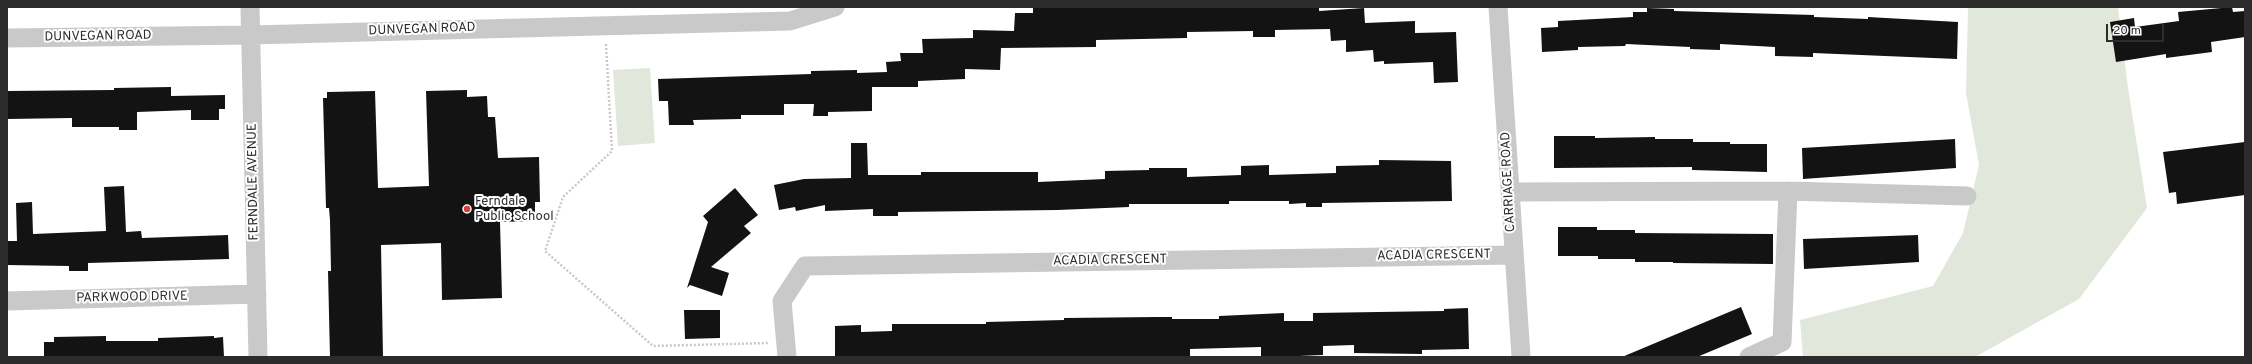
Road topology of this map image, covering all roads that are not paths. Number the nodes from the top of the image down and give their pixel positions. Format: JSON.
{"nodes":[{"id":1,"x":250,"y":7,"type":"edge"},
{"id":2,"x":835,"y":7,"type":"edge"},
{"id":3,"x":1498,"y":7,"type":"edge"},
{"id":4,"x":251,"y":35,"type":"junction"},
{"id":5,"x":7,"y":38,"type":"edge"},
{"id":6,"x":1788,"y":190,"type":"junction"},
{"id":7,"x":1510,"y":192,"type":"junction"},
{"id":8,"x":1967,"y":196,"type":"dead end"},
{"id":9,"x":1514,"y":255,"type":"junction"},
{"id":10,"x":257,"y":294,"type":"junction"},
{"id":11,"x":7,"y":301,"type":"edge"},
{"id":12,"x":787,"y":350,"type":"edge"},
{"id":13,"x":258,"y":357,"type":"edge"},
{"id":14,"x":1521,"y":357,"type":"edge"},
{"id":15,"x":1749,"y":357,"type":"edge"}],
"edges":[{"from":1,"to":4,"type":"street","name":"FERNDALE AVENUE"},
{"from":2,"to":4,"type":"street","name":"DUNVEGAN ROAD"},
{"from":3,"to":7,"type":"street","name":"CARRIAGE ROAD"},
{"from":4,"to":5,"type":"street","name":"DUNVEGAN ROAD"},
{"from":4,"to":10,"type":"street","name":"FERNDALE AVENUE"},
{"from":6,"to":7,"type":"street"},
{"from":6,"to":8,"type":"street"},
{"from":6,"to":15,"type":"street"},
{"from":7,"to":9,"type":"street","name":"CARRIAGE ROAD"},
{"from":9,"to":12,"type":"street","name":"ACADIA CRESCENT"},
{"from":9,"to":14,"type":"street","name":"CARRIAGE ROAD"},
{"from":10,"to":11,"type":"street","name":"PARKWOOD DRIVE"},
{"from":10,"to":13,"type":"street","name":"FERNDALE AVENUE"}]}
